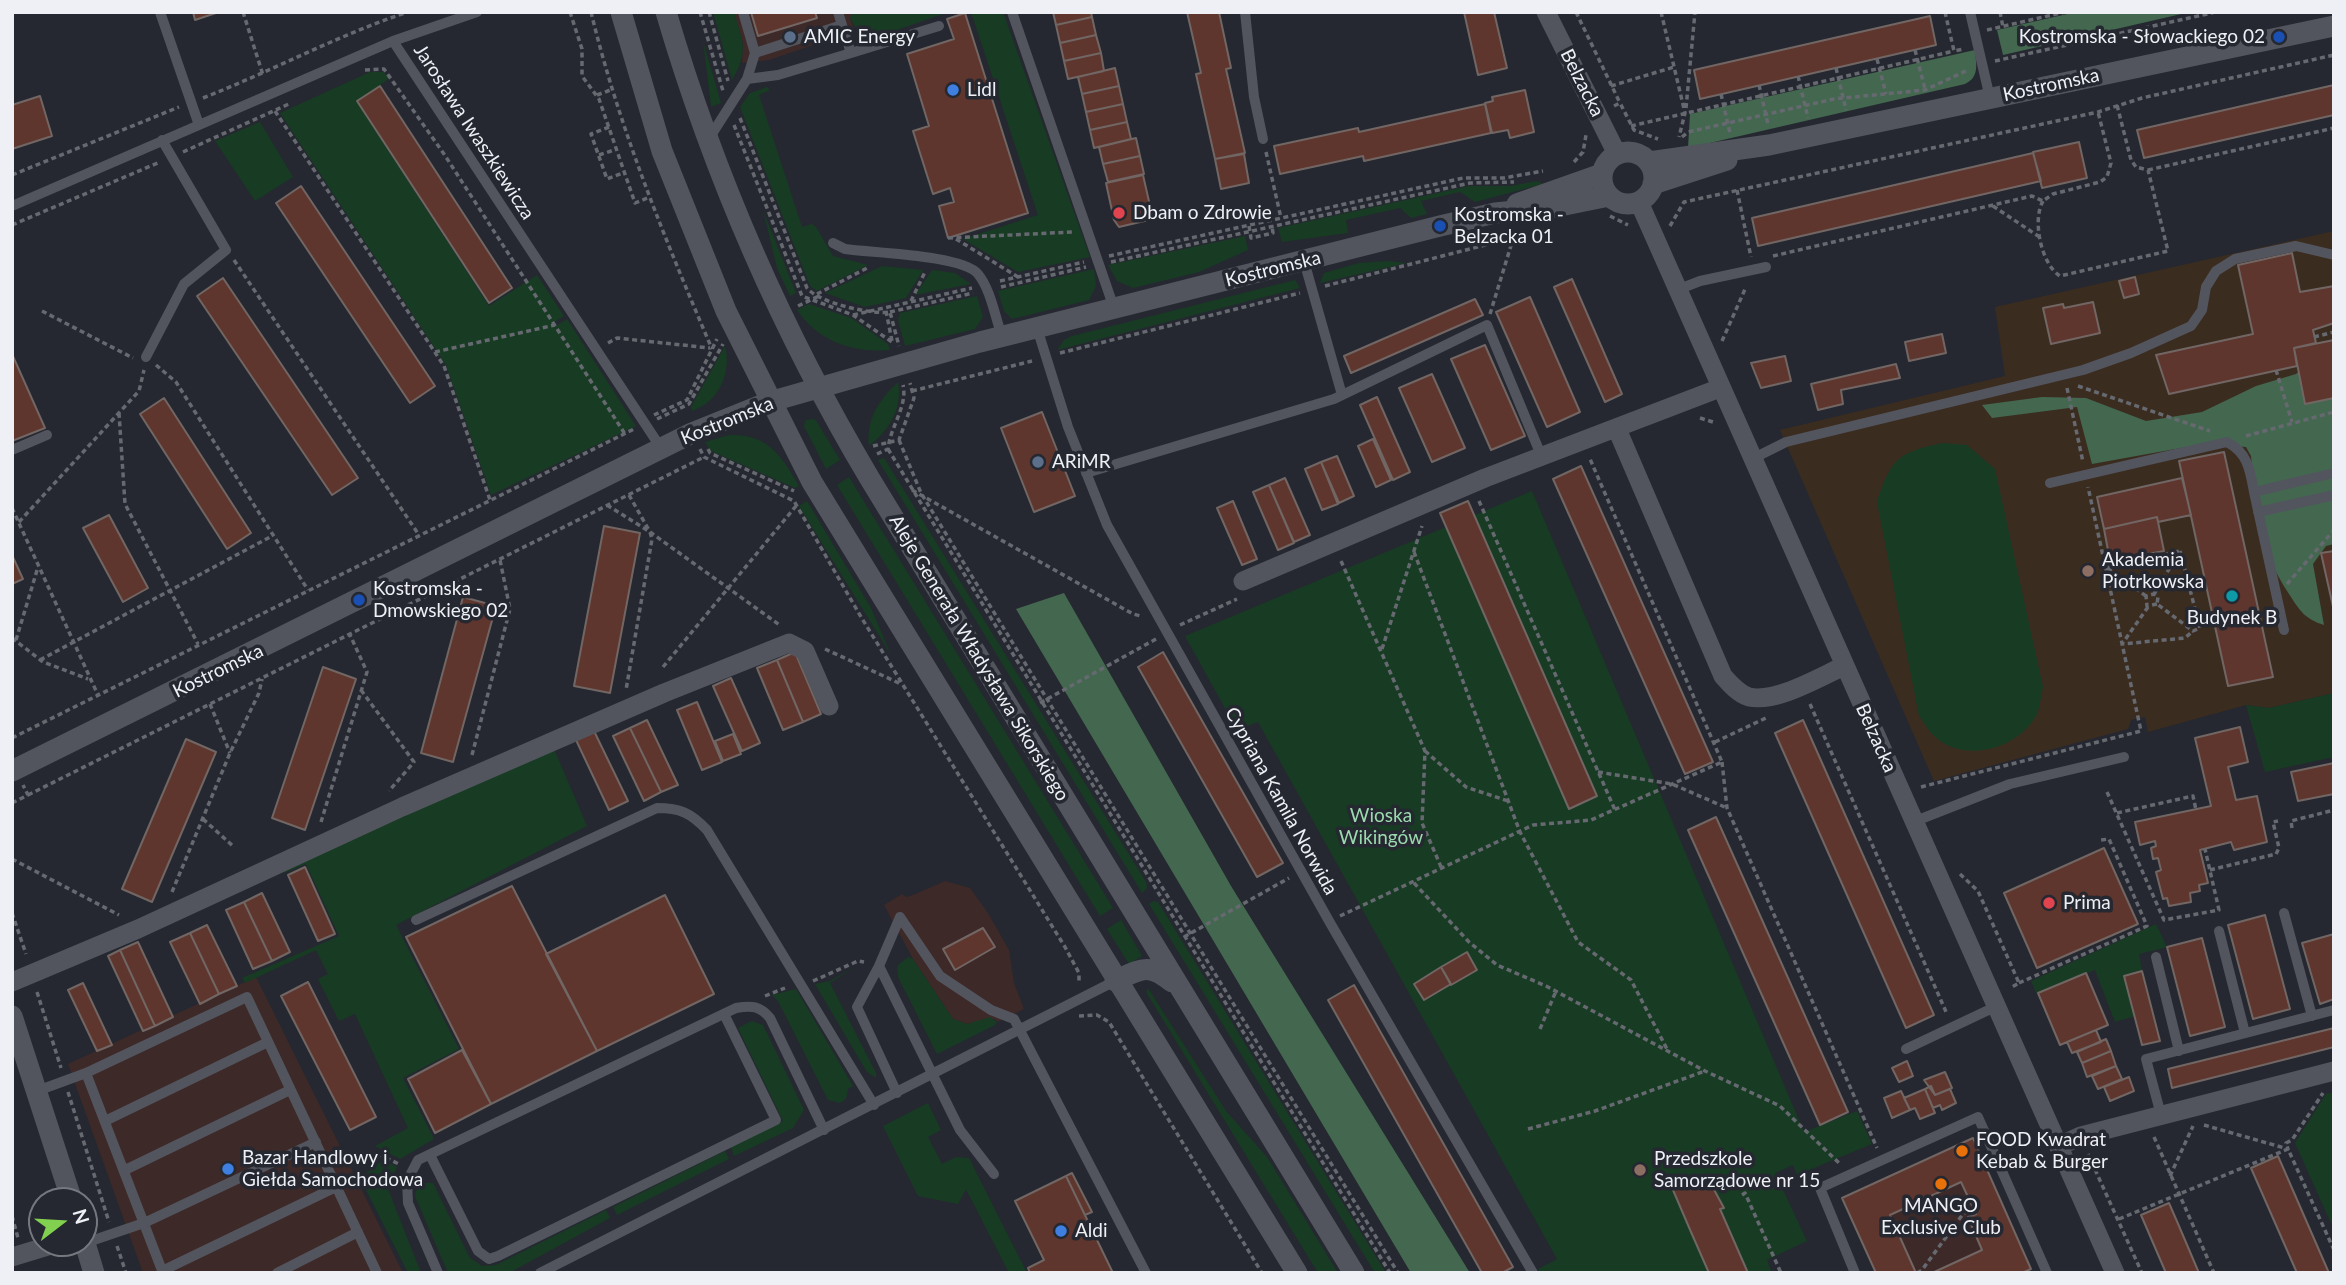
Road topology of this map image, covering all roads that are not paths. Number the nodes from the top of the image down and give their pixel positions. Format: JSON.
{"nodes":[{"id":1,"x":160,"y":12,"type":"edge"},
{"id":2,"x":477,"y":12,"type":"edge"},
{"id":3,"x":621,"y":12,"type":"edge"},
{"id":4,"x":666,"y":12,"type":"edge"},
{"id":5,"x":743,"y":12,"type":"edge"},
{"id":6,"x":838,"y":12,"type":"edge"},
{"id":7,"x":1012,"y":12,"type":"edge"},
{"id":8,"x":1245,"y":12,"type":"edge"},
{"id":9,"x":1546,"y":12,"type":"edge"},
{"id":10,"x":1970,"y":12,"type":"edge"},
{"id":11,"x":842,"y":26,"type":"junction"},
{"id":12,"x":939,"y":26,"type":"dead end"},
{"id":13,"x":2334,"y":26,"type":"edge"},
{"id":14,"x":393,"y":41,"type":"junction"},
{"id":15,"x":755,"y":53,"type":"junction"},
{"id":16,"x":851,"y":53,"type":"junction"},
{"id":17,"x":747,"y":79,"type":"junction"},
{"id":18,"x":1990,"y":98,"type":"junction"},
{"id":19,"x":200,"y":125,"type":"junction"},
{"id":20,"x":1263,"y":139,"type":"road end"},
{"id":21,"x":708,"y":140,"type":"junction"},
{"id":22,"x":162,"y":141,"type":"junction"},
{"id":23,"x":1771,"y":145,"type":"junction"},
{"id":24,"x":1617,"y":154,"type":"junction"},
{"id":25,"x":1649,"y":162,"type":"junction"},
{"id":26,"x":1602,"y":174,"type":"junction"},
{"id":27,"x":1653,"y":184,"type":"junction"},
{"id":28,"x":1639,"y":202,"type":"junction"},
{"id":29,"x":12,"y":206,"type":"edge"},
{"id":30,"x":1607,"y":206,"type":"junction"},
{"id":31,"x":1495,"y":213,"type":"junction"},
{"id":32,"x":833,"y":243,"type":"dead end"},
{"id":33,"x":2334,"y":255,"type":"edge"},
{"id":34,"x":1304,"y":261,"type":"junction"},
{"id":35,"x":1766,"y":263,"type":"road end"},
{"id":36,"x":1677,"y":290,"type":"junction"},
{"id":37,"x":1114,"y":308,"type":"junction"},
{"id":38,"x":1037,"y":328,"type":"junction"},
{"id":39,"x":1002,"y":337,"type":"junction"},
{"id":40,"x":146,"y":357,"type":"road end"},
{"id":41,"x":1720,"y":388,"type":"junction"},
{"id":42,"x":819,"y":389,"type":"junction"},
{"id":43,"x":1342,"y":395,"type":"junction"},
{"id":44,"x":769,"y":402,"type":"junction"},
{"id":45,"x":1616,"y":429,"type":"junction"},
{"id":46,"x":47,"y":435,"type":"dead end"},
{"id":47,"x":661,"y":449,"type":"junction"},
{"id":48,"x":12,"y":450,"type":"edge"},
{"id":49,"x":1541,"y":455,"type":"junction"},
{"id":50,"x":1752,"y":460,"type":"junction"},
{"id":51,"x":2334,"y":473,"type":"edge"},
{"id":52,"x":1086,"y":474,"type":"junction"},
{"id":53,"x":2050,"y":483,"type":"dead end"},
{"id":54,"x":2254,"y":492,"type":"junction"},
{"id":55,"x":2334,"y":495,"type":"edge"},
{"id":56,"x":2258,"y":512,"type":"junction"},
{"id":57,"x":1243,"y":581,"type":"dead end"},
{"id":58,"x":2284,"y":630,"type":"dead end"},
{"id":59,"x":1844,"y":666,"type":"junction"},
{"id":60,"x":829,"y":706,"type":"dead end"},
{"id":61,"x":2124,"y":757,"type":"dead end"},
{"id":62,"x":12,"y":771,"type":"edge"},
{"id":63,"x":1913,"y":822,"type":"junction"},
{"id":64,"x":2284,"y":914,"type":"dead end"},
{"id":65,"x":416,"y":920,"type":"dead end"},
{"id":66,"x":2219,"y":931,"type":"dead end"},
{"id":67,"x":2156,"y":957,"type":"dead end"},
{"id":68,"x":879,"y":966,"type":"junction"},
{"id":69,"x":1115,"y":981,"type":"junction"},
{"id":70,"x":12,"y":982,"type":"edge"},
{"id":71,"x":1177,"y":985,"type":"junction"},
{"id":72,"x":2002,"y":998,"type":"junction"},
{"id":73,"x":2334,"y":1010,"type":"edge"},
{"id":74,"x":724,"y":1014,"type":"junction"},
{"id":75,"x":2312,"y":1016,"type":"junction"},
{"id":76,"x":14,"y":1029,"type":"edge"},
{"id":77,"x":1020,"y":1031,"type":"junction"},
{"id":78,"x":2245,"y":1033,"type":"junction"},
{"id":79,"x":268,"y":1042,"type":"junction"},
{"id":80,"x":1906,"y":1049,"type":"dead end"},
{"id":81,"x":2179,"y":1051,"type":"junction"},
{"id":82,"x":2334,"y":1071,"type":"edge"},
{"id":83,"x":86,"y":1073,"type":"junction"},
{"id":84,"x":932,"y":1074,"type":"junction"},
{"id":85,"x":290,"y":1090,"type":"junction"},
{"id":86,"x":37,"y":1091,"type":"junction"},
{"id":87,"x":897,"y":1093,"type":"junction"},
{"id":88,"x":874,"y":1105,"type":"junction"},
{"id":89,"x":105,"y":1121,"type":"junction"},
{"id":90,"x":2162,"y":1123,"type":"junction"},
{"id":91,"x":824,"y":1130,"type":"junction"},
{"id":92,"x":316,"y":1142,"type":"junction"},
{"id":93,"x":2059,"y":1146,"type":"junction"},
{"id":94,"x":430,"y":1154,"type":"junction"},
{"id":95,"x":125,"y":1170,"type":"junction"},
{"id":96,"x":994,"y":1174,"type":"dead end"},
{"id":97,"x":68,"y":1187,"type":"edge"},
{"id":98,"x":337,"y":1187,"type":"junction"},
{"id":99,"x":144,"y":1223,"type":"junction"},
{"id":100,"x":358,"y":1233,"type":"junction"},
{"id":101,"x":98,"y":1238,"type":"edge"},
{"id":102,"x":163,"y":1272,"type":"edge"},
{"id":103,"x":277,"y":1273,"type":"edge"},
{"id":104,"x":377,"y":1273,"type":"edge"},
{"id":105,"x":438,"y":1273,"type":"edge"},
{"id":106,"x":540,"y":1273,"type":"edge"},
{"id":107,"x":1146,"y":1273,"type":"edge"},
{"id":108,"x":1297,"y":1273,"type":"edge"},
{"id":109,"x":1354,"y":1273,"type":"edge"},
{"id":110,"x":1533,"y":1273,"type":"edge"},
{"id":111,"x":1855,"y":1273,"type":"edge"},
{"id":112,"x":2047,"y":1273,"type":"edge"},
{"id":113,"x":2115,"y":1273,"type":"edge"}],
"edges":[{"from":1,"to":19,"type":"lane"},
{"from":2,"to":14,"type":"lane"},
{"from":3,"to":44,"type":"street"},
{"from":4,"to":21,"type":"street","name":"Aleje Generała Władysława Sikorskiego"},
{"from":5,"to":15,"type":"lane"},
{"from":6,"to":11,"type":"lane"},
{"from":7,"to":37,"type":"lane"},
{"from":8,"to":20,"type":"lane"},
{"from":9,"to":24,"type":"street","name":"Belzacka"},
{"from":10,"to":18,"type":"lane"},
{"from":11,"to":15,"type":"lane"},
{"from":11,"to":16,"type":"lane"},
{"from":12,"to":16,"type":"lane"},
{"from":13,"to":18,"type":"street","name":"Kostromska"},
{"from":14,"to":19,"type":"lane","name":"Jarosława Iwaszkiewicza"},
{"from":14,"to":47,"type":"lane","name":"Jarosława Iwaszkiewicza"},
{"from":15,"to":17,"type":"lane"},
{"from":16,"to":17,"type":"lane"},
{"from":17,"to":21,"type":"lane"},
{"from":18,"to":23,"type":"street","name":"Kostromska"},
{"from":19,"to":22,"type":"lane","name":"Jarosława Iwaszkiewicza"},
{"from":21,"to":42,"type":"street","name":"Aleje Generała Władysława Sikorskiego"},
{"from":22,"to":29,"type":"lane","name":"Jarosława Iwaszkiewicza"},
{"from":22,"to":40,"type":"lane"},
{"from":23,"to":25,"type":"street","name":"Kostromska"},
{"from":23,"to":27,"type":"street","name":"Kostromska"},
{"from":24,"to":25,"type":"street"},
{"from":24,"to":26,"type":"street"},
{"from":25,"to":27,"type":"street"},
{"from":26,"to":30,"type":"street"},
{"from":26,"to":31,"type":"street","name":"Kostromska"},
{"from":27,"to":28,"type":"street"},
{"from":28,"to":30,"type":"street"},
{"from":28,"to":36,"type":"street","name":"Belzacka"},
{"from":30,"to":31,"type":"street","name":"Kostromska"},
{"from":31,"to":34,"type":"street","name":"Kostromska"},
{"from":32,"to":39,"type":"lane"},
{"from":33,"to":50,"type":"lane"},
{"from":34,"to":37,"type":"street","name":"Kostromska"},
{"from":34,"to":43,"type":"lane"},
{"from":35,"to":36,"type":"lane"},
{"from":36,"to":41,"type":"street","name":"Belzacka"},
{"from":37,"to":38,"type":"street","name":"Kostromska"},
{"from":38,"to":39,"type":"street","name":"Kostromska"},
{"from":38,"to":52,"type":"lane","name":"Cypriana Kamila Norwida"},
{"from":39,"to":42,"type":"street","name":"Kostromska"},
{"from":41,"to":45,"type":"street"},
{"from":41,"to":50,"type":"street","name":"Belzacka"},
{"from":42,"to":44,"type":"street","name":"Kostromska"},
{"from":42,"to":71,"type":"street","name":"Aleje Generała Władysława Sikorskiego"},
{"from":43,"to":49,"type":"lane"},
{"from":43,"to":52,"type":"lane"},
{"from":44,"to":47,"type":"street","name":"Kostromska"},
{"from":44,"to":69,"type":"street"},
{"from":45,"to":49,"type":"street"},
{"from":45,"to":59,"type":"street"},
{"from":46,"to":48,"type":"lane"},
{"from":47,"to":62,"type":"street","name":"Kostromska"},
{"from":49,"to":57,"type":"street"},
{"from":50,"to":59,"type":"street","name":"Belzacka"},
{"from":51,"to":54,"type":"lane"},
{"from":52,"to":110,"type":"lane","name":"Cypriana Kamila Norwida"},
{"from":53,"to":54,"type":"lane"},
{"from":54,"to":56,"type":"lane"},
{"from":55,"to":56,"type":"lane"},
{"from":56,"to":58,"type":"lane"},
{"from":59,"to":63,"type":"street","name":"Belzacka"},
{"from":60,"to":70,"type":"street"},
{"from":61,"to":63,"type":"lane"},
{"from":63,"to":72,"type":"street","name":"Belzacka"},
{"from":64,"to":75,"type":"lane"},
{"from":65,"to":88,"type":"lane"},
{"from":66,"to":78,"type":"lane"},
{"from":67,"to":81,"type":"lane"},
{"from":68,"to":77,"type":"lane"},
{"from":68,"to":84,"type":"lane"},
{"from":68,"to":87,"type":"lane"},
{"from":69,"to":71,"type":"street"},
{"from":69,"to":77,"type":"lane"},
{"from":69,"to":108,"type":"street"},
{"from":71,"to":109,"type":"street","name":"Aleje Generała Władysława Sikorskiego"},
{"from":72,"to":80,"type":"lane"},
{"from":72,"to":93,"type":"street","name":"Belzacka"},
{"from":73,"to":75,"type":"lane"},
{"from":74,"to":91,"type":"lane"},
{"from":74,"to":94,"type":"lane"},
{"from":74,"to":94,"type":"lane"},
{"from":75,"to":78,"type":"lane"},
{"from":76,"to":86,"type":"street"},
{"from":77,"to":84,"type":"lane"},
{"from":77,"to":107,"type":"lane"},
{"from":78,"to":81,"type":"lane"},
{"from":79,"to":83,"type":"lane"},
{"from":79,"to":85,"type":"lane"},
{"from":79,"to":89,"type":"lane"},
{"from":81,"to":90,"type":"lane"},
{"from":82,"to":90,"type":"street"},
{"from":83,"to":86,"type":"lane"},
{"from":83,"to":89,"type":"lane"},
{"from":84,"to":87,"type":"lane"},
{"from":84,"to":96,"type":"lane"},
{"from":85,"to":92,"type":"lane"},
{"from":85,"to":95,"type":"lane"},
{"from":86,"to":97,"type":"street"},
{"from":87,"to":88,"type":"lane"},
{"from":88,"to":91,"type":"lane"},
{"from":89,"to":95,"type":"lane"},
{"from":90,"to":93,"type":"street"},
{"from":91,"to":106,"type":"lane"},
{"from":92,"to":98,"type":"lane"},
{"from":92,"to":99,"type":"lane"},
{"from":93,"to":113,"type":"street","name":"Belzacka"},
{"from":94,"to":105,"type":"lane"},
{"from":95,"to":99,"type":"lane"},
{"from":98,"to":100,"type":"lane"},
{"from":98,"to":102,"type":"lane"},
{"from":99,"to":101,"type":"lane"},
{"from":99,"to":102,"type":"lane"},
{"from":100,"to":103,"type":"lane"},
{"from":100,"to":104,"type":"lane"},
{"from":111,"to":112,"type":"lane"}]}
